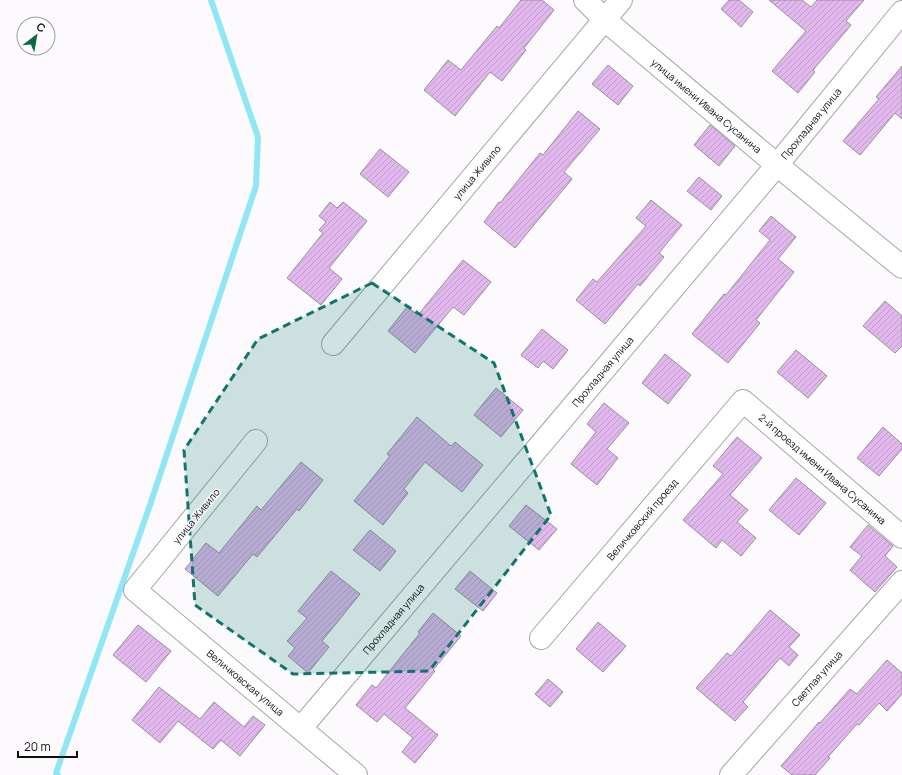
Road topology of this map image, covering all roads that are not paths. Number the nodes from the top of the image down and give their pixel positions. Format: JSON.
{"nodes":[{"id":1,"x":585,"y":0,"type":"edge"},
{"id":2,"x":622,"y":0,"type":"edge"},
{"id":3,"x":902,"y":12,"type":"edge"},
{"id":4,"x":605,"y":20,"type":"junction"},
{"id":5,"x":777,"y":165,"type":"junction"},
{"id":6,"x":902,"y":267,"type":"edge"},
{"id":7,"x":333,"y":344,"type":"dead end"},
{"id":8,"x":743,"y":401,"type":"joint"},
{"id":9,"x":256,"y":441,"type":"dead end"},
{"id":10,"x":902,"y":537,"type":"edge"},
{"id":11,"x":902,"y":582,"type":"edge"},
{"id":12,"x":135,"y":590,"type":"joint"},
{"id":13,"x":541,"y":638,"type":"dead end"},
{"id":14,"x":301,"y":728,"type":"junction"},
{"id":15,"x":356,"y":775,"type":"edge"},
{"id":16,"x":731,"y":775,"type":"edge"}],
"edges":[{"from":1,"to":4,"type":"street","name":"улица имени Ивана Сусанина"},
{"from":2,"to":4,"type":"street","name":"улица Живило"},
{"from":3,"to":5,"type":"street","name":"Прохладная улица"},
{"from":4,"to":5,"type":"street","name":"улица имени Ивана Сусанина"},
{"from":4,"to":7,"type":"street","name":"улица Живило"},
{"from":5,"to":6,"type":"street","name":"улица имени Ивана Сусанина"},
{"from":5,"to":14,"type":"street","name":"Прохладная улица"},
{"from":8,"to":10,"type":"street","name":"2-й проезд имени Ивана Сусанина"},
{"from":8,"to":13,"type":"street","name":"Величковский проезд"},
{"from":9,"to":12,"type":"street","name":"улица Живило"},
{"from":11,"to":16,"type":"street","name":"Светлая улица"},
{"from":12,"to":14,"type":"street","name":"Величковская улица"},
{"from":14,"to":15,"type":"street","name":"Величковская улица"}]}
